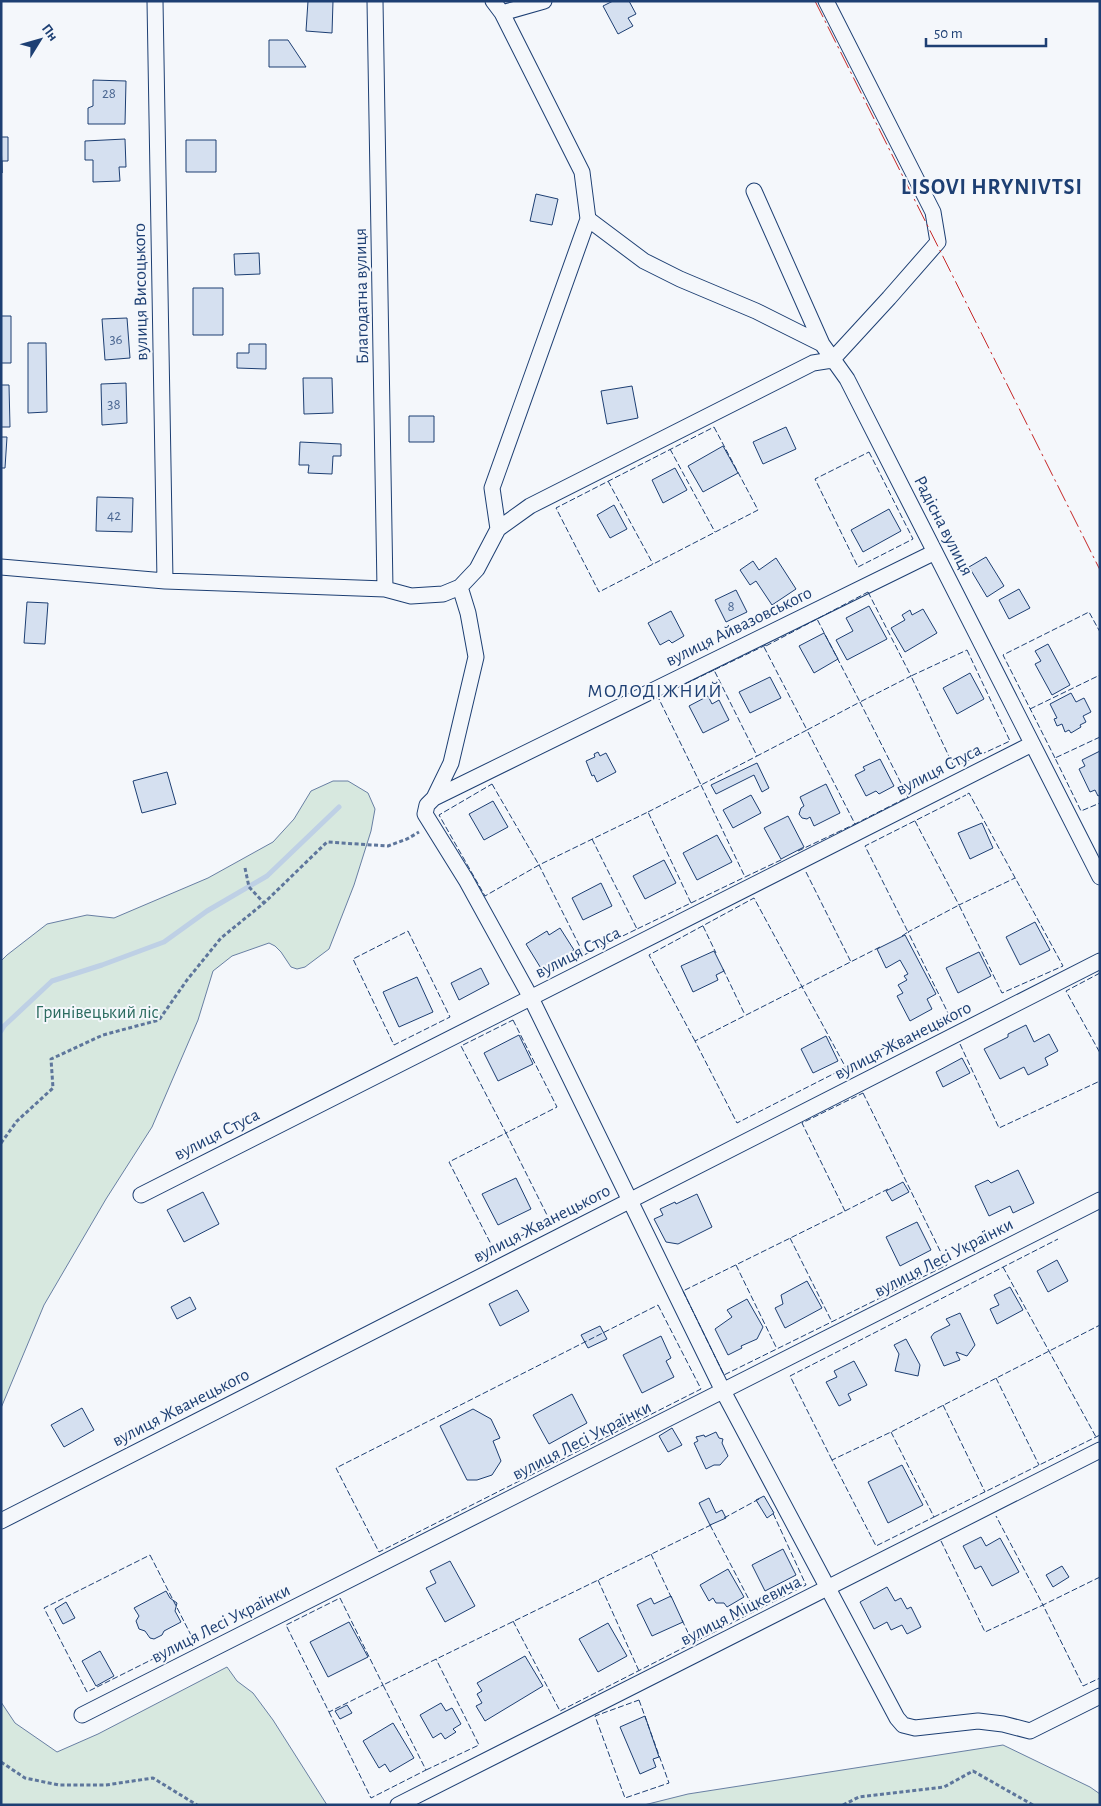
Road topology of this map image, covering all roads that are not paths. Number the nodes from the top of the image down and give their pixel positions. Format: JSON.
{"nodes":[{"id":1,"x":155,"y":1,"type":"edge"},
{"id":2,"x":375,"y":1,"type":"edge"},
{"id":3,"x":544,"y":1,"type":"edge"},
{"id":4,"x":826,"y":1,"type":"edge"},
{"id":5,"x":498,"y":7,"type":"edge"},
{"id":6,"x":754,"y":191,"type":"dead end"},
{"id":7,"x":588,"y":219,"type":"junction"},
{"id":8,"x":822,"y":344,"type":"junction"},
{"id":9,"x":832,"y":360,"type":"junction"},
{"id":10,"x":498,"y":529,"type":"junction"},
{"id":11,"x":935,"y":552,"type":"junction"},
{"id":12,"x":1,"y":567,"type":"edge"},
{"id":13,"x":165,"y":581,"type":"junction"},
{"id":14,"x":460,"y":587,"type":"junction"},
{"id":15,"x":385,"y":589,"type":"junction"},
{"id":16,"x":1032,"y":744,"type":"junction"},
{"id":17,"x":431,"y":802,"type":"junction"},
{"id":18,"x":1100,"y":877,"type":"edge"},
{"id":19,"x":1100,"y":961,"type":"edge"},
{"id":20,"x":531,"y":998,"type":"junction"},
{"id":21,"x":141,"y":1195,"type":"dead end"},
{"id":22,"x":630,"y":1200,"type":"junction"},
{"id":23,"x":1100,"y":1200,"type":"edge"},
{"id":24,"x":723,"y":1391,"type":"junction"},
{"id":25,"x":1100,"y":1450,"type":"edge"},
{"id":26,"x":1,"y":1521,"type":"edge"},
{"id":27,"x":827,"y":1588,"type":"junction"},
{"id":28,"x":1100,"y":1696,"type":"edge"},
{"id":29,"x":82,"y":1715,"type":"dead end"},
{"id":30,"x":398,"y":1805,"type":"edge"}],
"edges":[{"from":1,"to":13,"type":"street","name":"вулиця Висоцького"},
{"from":2,"to":15,"type":"street","name":"Благодатна вулиця"},
{"from":3,"to":5,"type":"street"},
{"from":4,"to":9,"type":"street"},
{"from":5,"to":7,"type":"street"},
{"from":6,"to":8,"type":"street","name":"Радісна вулиця"},
{"from":7,"to":8,"type":"street"},
{"from":7,"to":10,"type":"street"},
{"from":8,"to":9,"type":"street","name":"Радісна вулиця"},
{"from":9,"to":10,"type":"street"},
{"from":9,"to":11,"type":"street","name":"Радісна вулиця"},
{"from":10,"to":14,"type":"street"},
{"from":11,"to":16,"type":"street","name":"Радісна вулиця"},
{"from":11,"to":17,"type":"street","name":"вулиця Айвазовського"},
{"from":12,"to":13,"type":"street"},
{"from":13,"to":15,"type":"street"},
{"from":14,"to":15,"type":"street"},
{"from":14,"to":17,"type":"street"},
{"from":16,"to":18,"type":"street","name":"Радісна вулиця"},
{"from":16,"to":20,"type":"street","name":"вулиця Стуса"},
{"from":17,"to":20,"type":"street"},
{"from":19,"to":22,"type":"street","name":"вулиця Жванецького"},
{"from":20,"to":21,"type":"street","name":"вулиця Стуса"},
{"from":20,"to":22,"type":"street"},
{"from":22,"to":24,"type":"street"},
{"from":22,"to":26,"type":"street","name":"вулиця Жванецького"},
{"from":23,"to":24,"type":"street","name":"вулиця Лесі Українки"},
{"from":24,"to":27,"type":"street"},
{"from":24,"to":29,"type":"street","name":"вулиця Лесі Українки"},
{"from":25,"to":27,"type":"street","name":"вулиця Міцкевича"},
{"from":27,"to":28,"type":"street"},
{"from":27,"to":30,"type":"street","name":"вулиця Міцкевича"}]}
